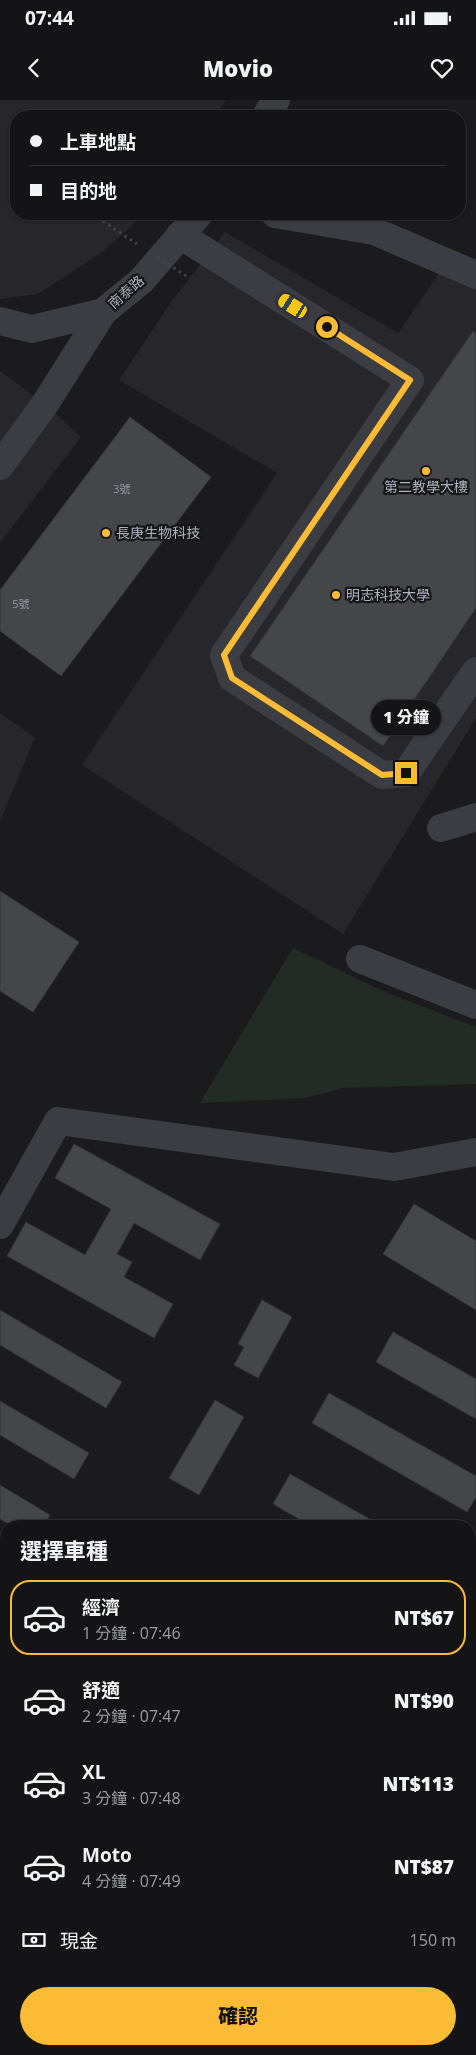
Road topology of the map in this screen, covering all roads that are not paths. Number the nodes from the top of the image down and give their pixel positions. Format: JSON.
{"nodes":[{"id":1,"x":194,"y":220,"type":"edge"},
{"id":2,"x":310,"y":220,"type":"edge"},
{"id":3,"x":180,"y":235,"type":"junction"},
{"id":4,"x":476,"y":275,"type":"edge"},
{"id":5,"x":103,"y":312,"type":"junction"},
{"id":6,"x":0,"y":321,"type":"edge"},
{"id":7,"x":0,"y":466,"type":"edge"},
{"id":8,"x":476,"y":671,"type":"edge"},
{"id":9,"x":476,"y":817,"type":"edge"},
{"id":10,"x":441,"y":828,"type":"dead end"},
{"id":11,"x":360,"y":960,"type":"dead end"},
{"id":12,"x":476,"y":1005,"type":"edge"},
{"id":13,"x":476,"y":1152,"type":"edge"},
{"id":14,"x":0,"y":1225,"type":"edge"}],
"edges":[{"from":1,"to":3,"type":"street","name":"南泰路"},
{"from":2,"to":4,"type":"street"},
{"from":3,"to":5,"type":"street","name":"南泰路"},
{"from":3,"to":8,"type":"street"},
{"from":5,"to":6,"type":"street","name":"南泰路"},
{"from":5,"to":7,"type":"street"},
{"from":9,"to":10,"type":"street"},
{"from":11,"to":12,"type":"street"},
{"from":13,"to":14,"type":"street"}]}
